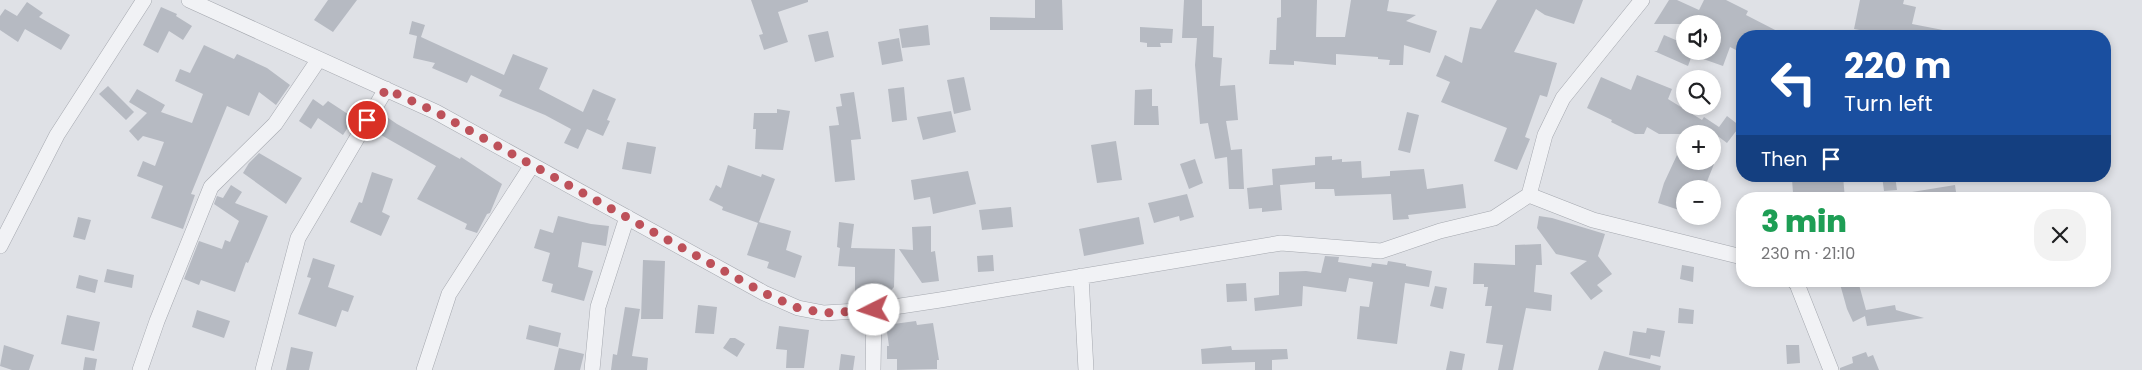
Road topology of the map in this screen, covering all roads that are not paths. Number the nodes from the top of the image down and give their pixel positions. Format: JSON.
{"nodes":[{"id":1,"x":144,"y":0,"type":"edge"},
{"id":2,"x":189,"y":0,"type":"edge"},
{"id":3,"x":1642,"y":0,"type":"edge"},
{"id":4,"x":319,"y":59,"type":"junction"},
{"id":5,"x":386,"y":89,"type":"junction"},
{"id":6,"x":532,"y":165,"type":"junction"},
{"id":7,"x":1529,"y":195,"type":"junction"},
{"id":8,"x":627,"y":218,"type":"junction"},
{"id":9,"x":0,"y":246,"type":"edge"},
{"id":10,"x":1736,"y":256,"type":"edge"},
{"id":11,"x":1082,"y":276,"type":"junction"},
{"id":12,"x":1798,"y":287,"type":"edge"},
{"id":13,"x":874,"y":310,"type":"junction"},
{"id":14,"x":140,"y":370,"type":"edge"},
{"id":15,"x":263,"y":370,"type":"edge"},
{"id":16,"x":424,"y":370,"type":"edge"},
{"id":17,"x":592,"y":370,"type":"edge"},
{"id":18,"x":872,"y":370,"type":"edge"},
{"id":19,"x":1086,"y":370,"type":"edge"},
{"id":20,"x":1831,"y":370,"type":"edge"}],
"edges":[{"from":1,"to":9,"type":"street"},
{"from":2,"to":4,"type":"street"},
{"from":3,"to":7,"type":"street"},
{"from":4,"to":5,"type":"street"},
{"from":4,"to":14,"type":"street"},
{"from":5,"to":6,"type":"street"},
{"from":5,"to":15,"type":"street"},
{"from":6,"to":8,"type":"street"},
{"from":6,"to":16,"type":"street"},
{"from":7,"to":10,"type":"street"},
{"from":7,"to":11,"type":"street"},
{"from":8,"to":13,"type":"street"},
{"from":8,"to":17,"type":"street"},
{"from":11,"to":13,"type":"street"},
{"from":11,"to":19,"type":"street"},
{"from":12,"to":20,"type":"street"},
{"from":13,"to":18,"type":"street"}]}
